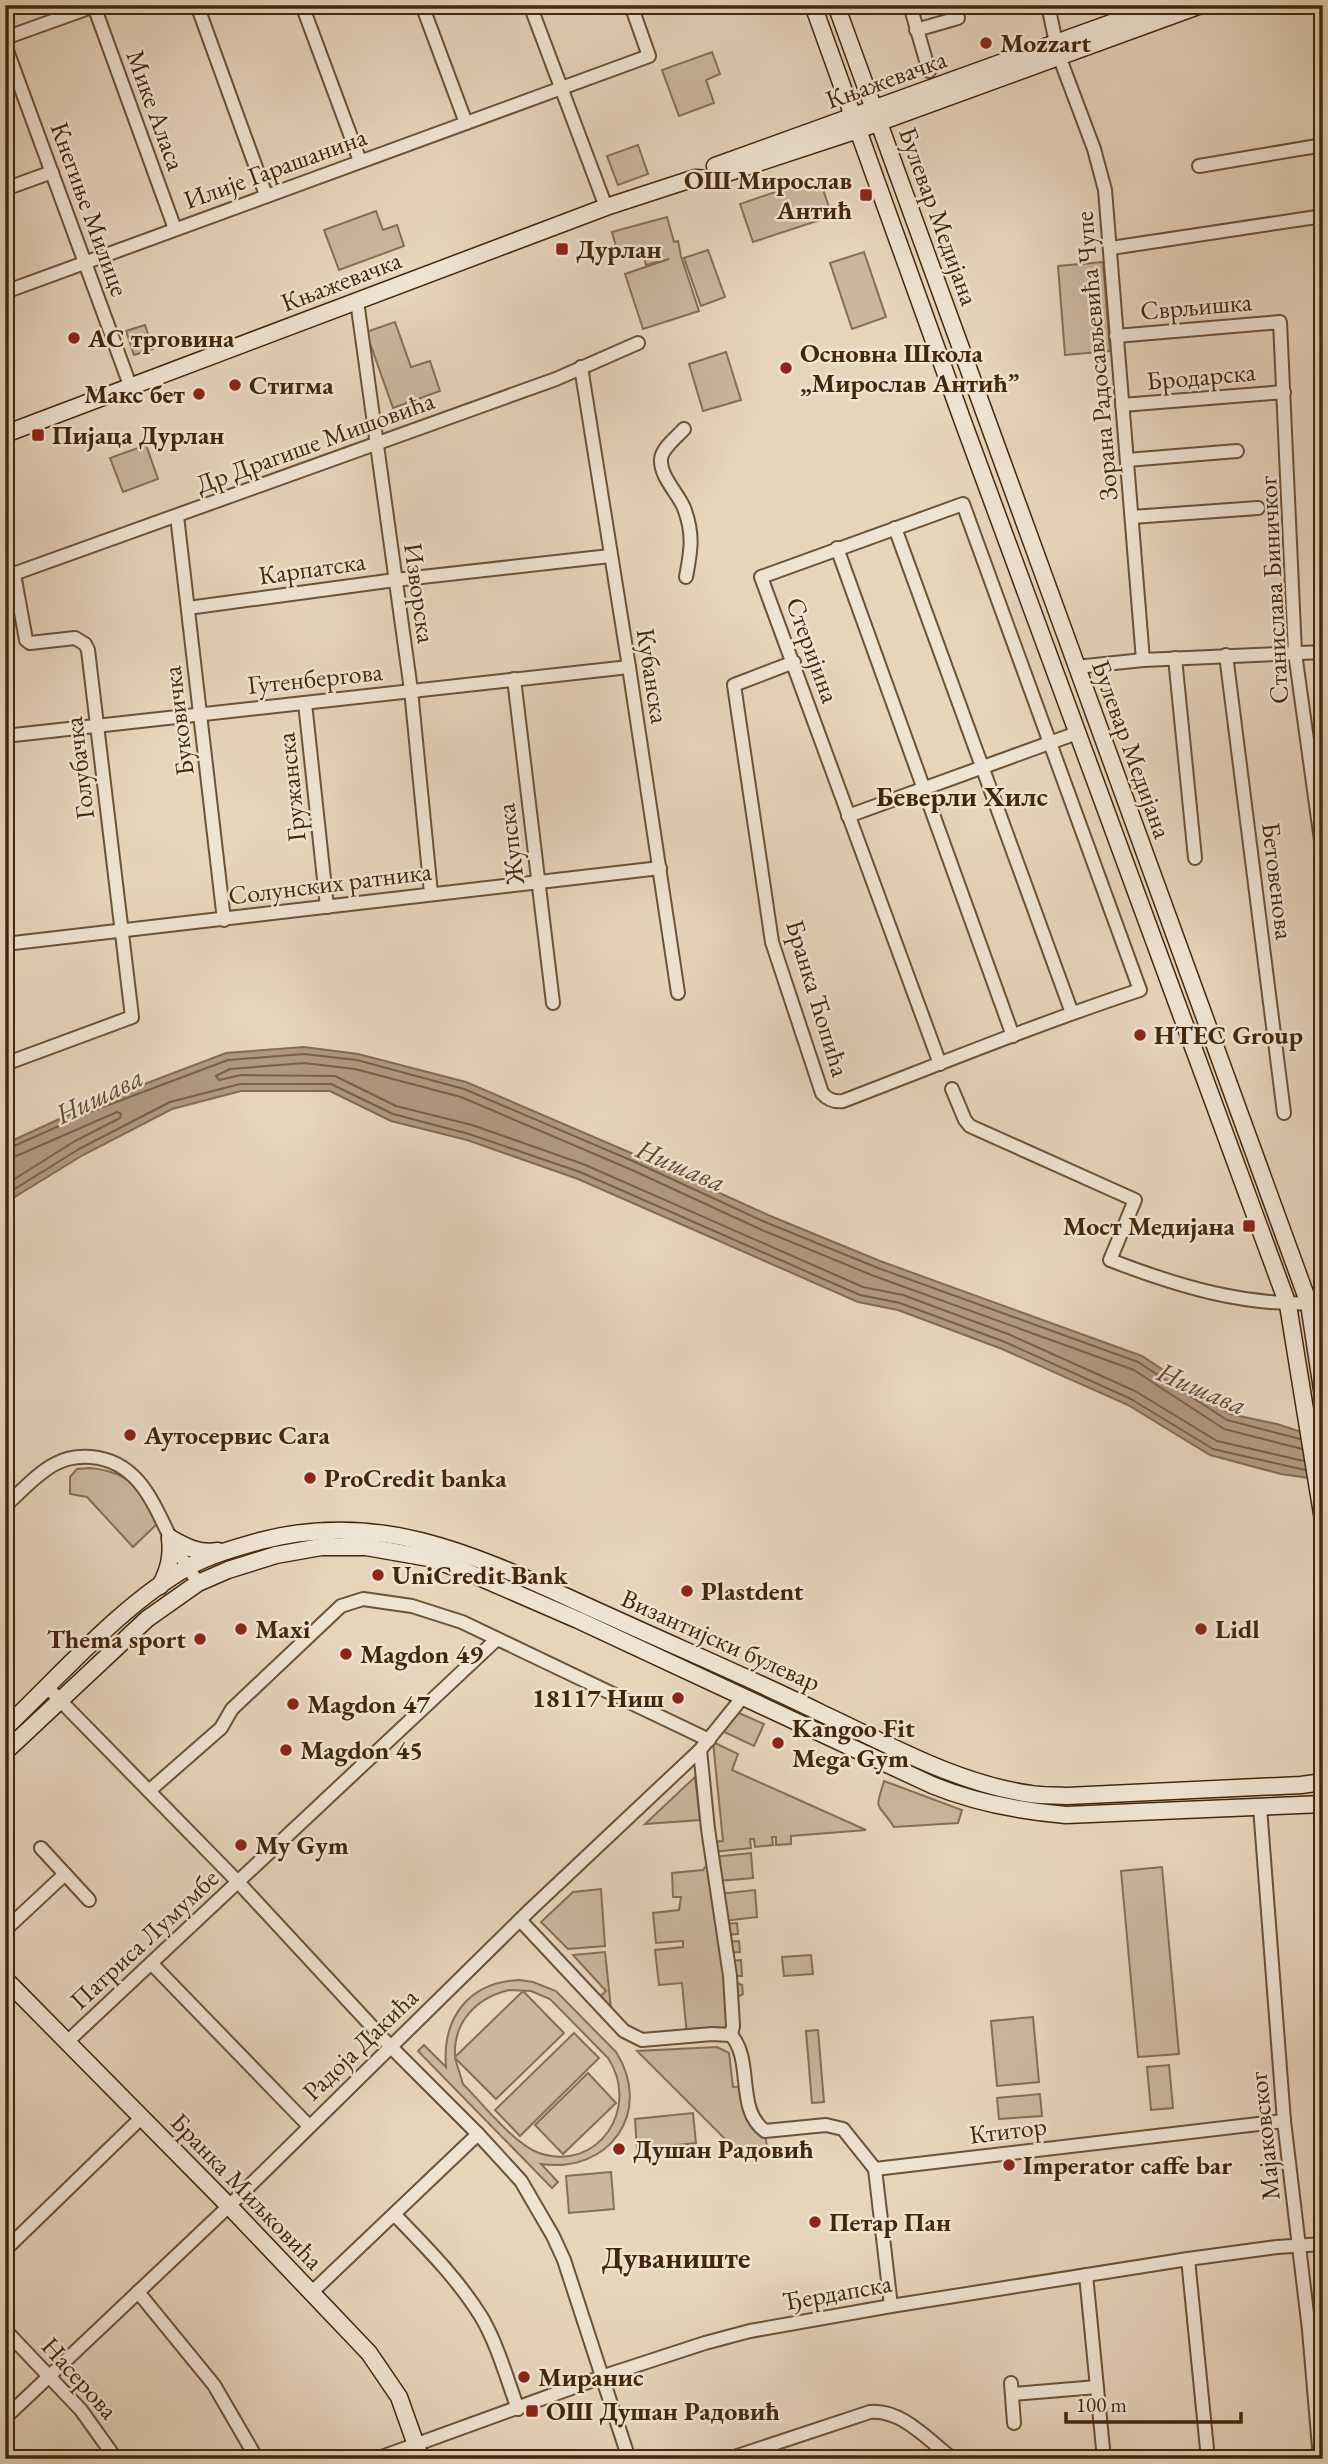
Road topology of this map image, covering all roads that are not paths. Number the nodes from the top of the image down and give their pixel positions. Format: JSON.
{"nodes":[{"id":1,"x":197,"y":5,"type":"edge"},
{"id":2,"x":302,"y":5,"type":"edge"},
{"id":3,"x":422,"y":5,"type":"edge"},
{"id":4,"x":530,"y":5,"type":"edge"},
{"id":5,"x":631,"y":5,"type":"edge"},
{"id":6,"x":813,"y":5,"type":"edge"},
{"id":7,"x":836,"y":5,"type":"edge"},
{"id":8,"x":910,"y":5,"type":"edge"},
{"id":9,"x":954,"y":5,"type":"edge"},
{"id":10,"x":1048,"y":5,"type":"edge"},
{"id":11,"x":1161,"y":5,"type":"edge"},
{"id":12,"x":1200,"y":5,"type":"edge"},
{"id":13,"x":95,"y":6,"type":"edge"},
{"id":14,"x":916,"y":30,"type":"junction"},
{"id":15,"x":5,"y":38,"type":"edge"},
{"id":16,"x":5,"y":45,"type":"edge"},
{"id":17,"x":1057,"y":50,"type":"junction"},
{"id":18,"x":929,"y":71,"type":"dead end"},
{"id":19,"x":561,"y":89,"type":"junction"},
{"id":20,"x":876,"y":116,"type":"junction"},
{"id":21,"x":466,"y":123,"type":"junction"},
{"id":22,"x":856,"y":123,"type":"junction"},
{"id":23,"x":1323,"y":145,"type":"edge"},
{"id":24,"x":360,"y":161,"type":"junction"},
{"id":25,"x":1199,"y":166,"type":"dead end"},
{"id":26,"x":52,"y":172,"type":"junction"},
{"id":27,"x":5,"y":189,"type":"edge"},
{"id":28,"x":266,"y":195,"type":"junction"},
{"id":29,"x":606,"y":206,"type":"junction"},
{"id":30,"x":1323,"y":216,"type":"edge"},
{"id":31,"x":175,"y":229,"type":"junction"},
{"id":32,"x":1111,"y":248,"type":"junction"},
{"id":33,"x":86,"y":262,"type":"junction"},
{"id":34,"x":5,"y":292,"type":"edge"},
{"id":35,"x":358,"y":301,"type":"junction"},
{"id":36,"x":1280,"y":322,"type":"joint"},
{"id":37,"x":1116,"y":336,"type":"junction"},
{"id":38,"x":638,"y":343,"type":"dead end"},
{"id":39,"x":581,"y":367,"type":"junction"},
{"id":40,"x":131,"y":388,"type":"junction"},
{"id":41,"x":1284,"y":391,"type":"junction"},
{"id":42,"x":1122,"y":405,"type":"junction"},
{"id":43,"x":684,"y":429,"type":"dead end"},
{"id":44,"x":5,"y":434,"type":"edge"},
{"id":45,"x":378,"y":444,"type":"junction"},
{"id":46,"x":1237,"y":451,"type":"dead end"},
{"id":47,"x":1127,"y":460,"type":"junction"},
{"id":48,"x":1258,"y":508,"type":"dead end"},
{"id":49,"x":177,"y":516,"type":"junction"},
{"id":50,"x":1132,"y":517,"type":"junction"},
{"id":51,"x":894,"y":528,"type":"junction"},
{"id":52,"x":837,"y":548,"type":"junction"},
{"id":53,"x":610,"y":556,"type":"junction"},
{"id":54,"x":10,"y":576,"type":"edge"},
{"id":55,"x":686,"y":577,"type":"dead end"},
{"id":56,"x":395,"y":580,"type":"junction"},
{"id":57,"x":188,"y":608,"type":"junction"},
{"id":58,"x":1323,"y":652,"type":"edge"},
{"id":59,"x":1295,"y":653,"type":"junction"},
{"id":60,"x":1226,"y":655,"type":"junction"},
{"id":61,"x":1175,"y":658,"type":"junction"},
{"id":62,"x":1143,"y":660,"type":"junction"},
{"id":63,"x":794,"y":662,"type":"junction"},
{"id":64,"x":629,"y":667,"type":"junction"},
{"id":65,"x":1076,"y":667,"type":"junction"},
{"id":66,"x":514,"y":679,"type":"junction"},
{"id":67,"x":411,"y":690,"type":"junction"},
{"id":68,"x":305,"y":703,"type":"junction"},
{"id":69,"x":199,"y":713,"type":"junction"},
{"id":70,"x":97,"y":726,"type":"junction"},
{"id":71,"x":1077,"y":733,"type":"junction"},
{"id":72,"x":5,"y":736,"type":"edge"},
{"id":73,"x":1049,"y":742,"type":"junction"},
{"id":74,"x":983,"y":766,"type":"junction"},
{"id":75,"x":925,"y":788,"type":"junction"},
{"id":76,"x":848,"y":816,"type":"junction"},
{"id":77,"x":1323,"y":855,"type":"edge"},
{"id":78,"x":1195,"y":858,"type":"dead end"},
{"id":79,"x":660,"y":868,"type":"junction"},
{"id":80,"x":537,"y":882,"type":"junction"},
{"id":81,"x":431,"y":893,"type":"junction"},
{"id":82,"x":327,"y":907,"type":"junction"},
{"id":83,"x":224,"y":920,"type":"junction"},
{"id":84,"x":121,"y":931,"type":"junction"},
{"id":85,"x":5,"y":944,"type":"edge"},
{"id":86,"x":678,"y":993,"type":"dead end"},
{"id":87,"x":552,"y":1003,"type":"dead end"},
{"id":88,"x":1072,"y":1013,"type":"junction"},
{"id":89,"x":1013,"y":1036,"type":"junction"},
{"id":90,"x":5,"y":1064,"type":"edge"},
{"id":91,"x":940,"y":1064,"type":"junction"},
{"id":92,"x":952,"y":1089,"type":"dead end"},
{"id":93,"x":1284,"y":1113,"type":"dead end"},
{"id":94,"x":1316,"y":1303,"type":"edge"},
{"id":95,"x":1288,"y":1305,"type":"junction"},
{"id":96,"x":1322,"y":1389,"type":"edge"},
{"id":97,"x":5,"y":1506,"type":"edge"},
{"id":98,"x":1323,"y":1520,"type":"edge"},
{"id":99,"x":170,"y":1538,"type":"junction"},
{"id":100,"x":227,"y":1550,"type":"junction"},
{"id":101,"x":188,"y":1567,"type":"junction"},
{"id":102,"x":198,"y":1583,"type":"junction"},
{"id":103,"x":159,"y":1587,"type":"junction"},
{"id":104,"x":497,"y":1639,"type":"junction"},
{"id":105,"x":47,"y":1687,"type":"junction"},
{"id":106,"x":742,"y":1698,"type":"junction"},
{"id":107,"x":59,"y":1699,"type":"junction"},
{"id":108,"x":5,"y":1728,"type":"edge"},
{"id":109,"x":709,"y":1740,"type":"junction"},
{"id":110,"x":700,"y":1750,"type":"junction"},
{"id":111,"x":5,"y":1752,"type":"edge"},
{"id":112,"x":1323,"y":1782,"type":"edge"},
{"id":113,"x":149,"y":1791,"type":"junction"},
{"id":114,"x":1323,"y":1804,"type":"edge"},
{"id":115,"x":1261,"y":1807,"type":"junction"},
{"id":116,"x":41,"y":1848,"type":"dead end"},
{"id":117,"x":65,"y":1874,"type":"junction"},
{"id":118,"x":238,"y":1882,"type":"junction"},
{"id":119,"x":89,"y":1900,"type":"dead end"},
{"id":120,"x":520,"y":1920,"type":"junction"},
{"id":121,"x":5,"y":1930,"type":"edge"},
{"id":122,"x":151,"y":1963,"type":"junction"},
{"id":123,"x":5,"y":1979,"type":"edge"},
{"id":124,"x":731,"y":2035,"type":"junction"},
{"id":125,"x":68,"y":2041,"type":"junction"},
{"id":126,"x":390,"y":2046,"type":"junction"},
{"id":127,"x":141,"y":2118,"type":"junction"},
{"id":128,"x":1284,"y":2121,"type":"junction"},
{"id":129,"x":309,"y":2126,"type":"junction"},
{"id":130,"x":478,"y":2134,"type":"junction"},
{"id":131,"x":875,"y":2169,"type":"junction"},
{"id":132,"x":229,"y":2206,"type":"junction"},
{"id":133,"x":395,"y":2215,"type":"junction"},
{"id":134,"x":1323,"y":2244,"type":"edge"},
{"id":135,"x":1298,"y":2245,"type":"junction"},
{"id":136,"x":5,"y":2250,"type":"edge"},
{"id":137,"x":1188,"y":2259,"type":"junction"},
{"id":138,"x":1086,"y":2275,"type":"junction"},
{"id":139,"x":138,"y":2292,"type":"junction"},
{"id":140,"x":311,"y":2293,"type":"junction"},
{"id":141,"x":891,"y":2306,"type":"junction"},
{"id":142,"x":5,"y":2330,"type":"edge"},
{"id":143,"x":49,"y":2375,"type":"junction"},
{"id":144,"x":601,"y":2378,"type":"junction"},
{"id":145,"x":1097,"y":2387,"type":"junction"},
{"id":146,"x":518,"y":2409,"type":"junction"},
{"id":147,"x":5,"y":2418,"type":"edge"},
{"id":148,"x":1014,"y":2423,"type":"dead end"},
{"id":149,"x":419,"y":2452,"type":"edge"},
{"id":150,"x":116,"y":2459,"type":"edge"},
{"id":151,"x":257,"y":2459,"type":"edge"},
{"id":152,"x":376,"y":2459,"type":"edge"},
{"id":153,"x":629,"y":2459,"type":"edge"},
{"id":154,"x":728,"y":2459,"type":"edge"},
{"id":155,"x":953,"y":2459,"type":"edge"},
{"id":156,"x":1104,"y":2459,"type":"edge"},
{"id":157,"x":1208,"y":2459,"type":"edge"},
{"id":158,"x":1320,"y":2459,"type":"edge"}],
"edges":[{"from":1,"to":28,"type":"street"},
{"from":2,"to":24,"type":"street"},
{"from":3,"to":21,"type":"street"},
{"from":4,"to":19,"type":"street"},
{"from":5,"to":19,"type":"street","name":"Илије Гарашанина"},
{"from":6,"to":22,"type":"main road","name":"Булевар Медијана"},
{"from":7,"to":20,"type":"main road","name":"Булевар Медијана"},
{"from":8,"to":14,"type":"street"},
{"from":9,"to":14,"type":"street"},
{"from":10,"to":17,"type":"street","name":"Зорана Радосављевића Чупе"},
{"from":11,"to":17,"type":"main road"},
{"from":12,"to":17,"type":"main road"},
{"from":13,"to":15,"type":"street"},
{"from":13,"to":31,"type":"street","name":"Мике Аласа"},
{"from":14,"to":18,"type":"street"},
{"from":16,"to":26,"type":"street","name":"Кнегиње Милице"},
{"from":17,"to":20,"type":"main road","name":"Књажевачка"},
{"from":17,"to":32,"type":"street","name":"Зорана Радосављевића Чупе"},
{"from":19,"to":21,"type":"street","name":"Илије Гарашанина"},
{"from":19,"to":29,"type":"street"},
{"from":20,"to":22,"type":"main road","name":"Књажевачка"},
{"from":20,"to":65,"type":"main road","name":"Булевар Медијана"},
{"from":21,"to":24,"type":"street","name":"Илије Гарашанина"},
{"from":22,"to":29,"type":"main road","name":"Књажевачка"},
{"from":22,"to":71,"type":"main road","name":"Булевар Медијана"},
{"from":23,"to":25,"type":"street"},
{"from":24,"to":28,"type":"street","name":"Илије Гарашанина"},
{"from":26,"to":27,"type":"street"},
{"from":26,"to":33,"type":"street","name":"Кнегиње Милице"},
{"from":28,"to":31,"type":"street","name":"Илије Гарашанина"},
{"from":29,"to":35,"type":"main road","name":"Књажевачка"},
{"from":30,"to":32,"type":"street"},
{"from":31,"to":33,"type":"street","name":"Илије Гарашанина"},
{"from":32,"to":37,"type":"street","name":"Зорана Радосављевића Чупе"},
{"from":33,"to":34,"type":"street","name":"Илије Гарашанина"},
{"from":33,"to":40,"type":"street","name":"Кнегиње Милице"},
{"from":35,"to":40,"type":"main road","name":"Књажевачка"},
{"from":35,"to":45,"type":"street","name":"Изворска"},
{"from":36,"to":37,"type":"street","name":"Сврљишка"},
{"from":36,"to":41,"type":"street","name":"Станислава Биничког"},
{"from":37,"to":42,"type":"street","name":"Зорана Радосављевића Чупе"},
{"from":38,"to":39,"type":"street","name":"Др Драгише Мишовића"},
{"from":39,"to":45,"type":"street","name":"Др Драгише Мишовића"},
{"from":39,"to":53,"type":"street","name":"Кубанска"},
{"from":40,"to":44,"type":"main road","name":"Књажевачка"},
{"from":41,"to":42,"type":"street","name":"Бродарска"},
{"from":41,"to":59,"type":"street","name":"Станислава Биничког"},
{"from":42,"to":47,"type":"street","name":"Зорана Радосављевића Чупе"},
{"from":43,"to":55,"type":"street"},
{"from":45,"to":49,"type":"street","name":"Др Драгише Мишовића"},
{"from":45,"to":56,"type":"street","name":"Изворска"},
{"from":46,"to":47,"type":"street"},
{"from":47,"to":50,"type":"street","name":"Зорана Радосављевића Чупе"},
{"from":48,"to":50,"type":"street"},
{"from":49,"to":54,"type":"street","name":"Др Драгише Мишовића"},
{"from":49,"to":57,"type":"street","name":"Буковичка"},
{"from":50,"to":62,"type":"street","name":"Зорана Радосављевића Чупе"},
{"from":51,"to":52,"type":"street","name":"Стеријина"},
{"from":51,"to":73,"type":"street","name":"Стеријина"},
{"from":51,"to":74,"type":"street"},
{"from":52,"to":63,"type":"street","name":"Стеријина"},
{"from":52,"to":75,"type":"street"},
{"from":53,"to":56,"type":"street","name":"Карпатска"},
{"from":53,"to":64,"type":"street","name":"Кубанска"},
{"from":54,"to":70,"type":"street","name":"Голубачка"},
{"from":56,"to":57,"type":"street","name":"Карпатска"},
{"from":56,"to":67,"type":"street","name":"Изворска"},
{"from":57,"to":69,"type":"street","name":"Буковичка"},
{"from":58,"to":59,"type":"street"},
{"from":59,"to":60,"type":"street"},
{"from":59,"to":77,"type":"street","name":"Станислава Биничког"},
{"from":60,"to":61,"type":"street"},
{"from":60,"to":93,"type":"street","name":"Бетовенова"},
{"from":61,"to":62,"type":"street"},
{"from":61,"to":78,"type":"street"},
{"from":62,"to":65,"type":"street"},
{"from":63,"to":76,"type":"street","name":"Стеријина"},
{"from":63,"to":91,"type":"street","name":"Бранка Ћопића"},
{"from":64,"to":66,"type":"street","name":"Гутенбергова"},
{"from":64,"to":79,"type":"street","name":"Кубанска"},
{"from":65,"to":94,"type":"main road","name":"Булевар Медијана"},
{"from":66,"to":67,"type":"street","name":"Гутенбергова"},
{"from":66,"to":80,"type":"street","name":"Жупска"},
{"from":67,"to":68,"type":"street","name":"Гутенбергова"},
{"from":67,"to":81,"type":"street","name":"Изворска"},
{"from":68,"to":69,"type":"street","name":"Гутенбергова"},
{"from":68,"to":82,"type":"street","name":"Гружанска"},
{"from":69,"to":70,"type":"street","name":"Гутенбергова"},
{"from":69,"to":83,"type":"street","name":"Буковичка"},
{"from":70,"to":72,"type":"street","name":"Гутенбергова"},
{"from":70,"to":84,"type":"street","name":"Голубачка"},
{"from":71,"to":73,"type":"street"},
{"from":71,"to":95,"type":"main road","name":"Булевар Медијана"},
{"from":73,"to":74,"type":"street"},
{"from":73,"to":88,"type":"street","name":"Бранка Ћопића"},
{"from":74,"to":75,"type":"street"},
{"from":74,"to":88,"type":"street"},
{"from":75,"to":76,"type":"street"},
{"from":75,"to":89,"type":"street"},
{"from":76,"to":91,"type":"street","name":"Стеријина"},
{"from":79,"to":80,"type":"street","name":"Солунских ратника"},
{"from":79,"to":86,"type":"street","name":"Кубанска"},
{"from":80,"to":81,"type":"street","name":"Солунских ратника"},
{"from":80,"to":87,"type":"street","name":"Жупска"},
{"from":81,"to":82,"type":"street","name":"Солунских ратника"},
{"from":82,"to":83,"type":"street","name":"Солунских ратника"},
{"from":83,"to":84,"type":"street","name":"Солунских ратника"},
{"from":84,"to":85,"type":"street","name":"Солунских ратника"},
{"from":84,"to":90,"type":"street","name":"Голубачка"},
{"from":88,"to":89,"type":"street","name":"Бранка Ћопића"},
{"from":89,"to":91,"type":"street","name":"Бранка Ћопића"},
{"from":92,"to":95,"type":"street"},
{"from":94,"to":95,"type":"street"},
{"from":94,"to":96,"type":"main road","name":"Булевар Медијана"},
{"from":95,"to":98,"type":"main road","name":"Булевар Медијана"},
{"from":97,"to":99,"type":"street"},
{"from":99,"to":100,"type":"main road"},
{"from":99,"to":101,"type":"street"},
{"from":99,"to":103,"type":"main road"},
{"from":100,"to":101,"type":"main road","name":"Византијски булевар"},
{"from":100,"to":112,"type":"main road","name":"Византијски булевар"},
{"from":101,"to":102,"type":"street"},
{"from":101,"to":103,"type":"main road","name":"Византијски булевар"},
{"from":102,"to":106,"type":"main road","name":"Византијски булевар"},
{"from":102,"to":107,"type":"main road","name":"Византијски булевар"},
{"from":103,"to":105,"type":"main road","name":"Византијски булевар"},
{"from":104,"to":109,"type":"street"},
{"from":104,"to":113,"type":"street"},
{"from":104,"to":118,"type":"street","name":"Патриса Лумумбе"},
{"from":105,"to":107,"type":"street"},
{"from":105,"to":108,"type":"main road","name":"Византијски булевар"},
{"from":106,"to":109,"type":"street","name":"Радоја Дакића"},
{"from":106,"to":115,"type":"main road","name":"Византијски булевар"},
{"from":107,"to":111,"type":"main road","name":"Византијски булевар"},
{"from":107,"to":113,"type":"street"},
{"from":109,"to":110,"type":"street","name":"Радоја Дакића"},
{"from":110,"to":120,"type":"street","name":"Радоја Дакића"},
{"from":110,"to":124,"type":"street"},
{"from":113,"to":118,"type":"street"},
{"from":114,"to":115,"type":"main road","name":"Византијски булевар"},
{"from":115,"to":128,"type":"street","name":"Мајаковског"},
{"from":116,"to":117,"type":"street"},
{"from":117,"to":119,"type":"street"},
{"from":117,"to":121,"type":"street"},
{"from":118,"to":122,"type":"street","name":"Патриса Лумумбе"},
{"from":118,"to":126,"type":"street"},
{"from":120,"to":124,"type":"street"},
{"from":120,"to":126,"type":"street","name":"Радоја Дакића"},
{"from":122,"to":125,"type":"street","name":"Патриса Лумумбе"},
{"from":122,"to":129,"type":"street"},
{"from":123,"to":125,"type":"main road","name":"Бранка Миљковића"},
{"from":124,"to":131,"type":"street"},
{"from":125,"to":127,"type":"main road","name":"Бранка Миљковића"},
{"from":126,"to":129,"type":"street","name":"Радоја Дакића"},
{"from":126,"to":130,"type":"street"},
{"from":127,"to":132,"type":"main road","name":"Бранка Миљковића"},
{"from":127,"to":136,"type":"street"},
{"from":128,"to":131,"type":"street","name":"Ктитор"},
{"from":128,"to":135,"type":"street","name":"Мајаковског"},
{"from":129,"to":132,"type":"street","name":"Радоја Дакића"},
{"from":130,"to":133,"type":"street"},
{"from":130,"to":144,"type":"street"},
{"from":131,"to":141,"type":"street"},
{"from":132,"to":139,"type":"street","name":"Радоја Дакића"},
{"from":132,"to":140,"type":"main road","name":"Бранка Миљковића"},
{"from":133,"to":140,"type":"street"},
{"from":133,"to":146,"type":"street"},
{"from":134,"to":135,"type":"street","name":"Ђердапска"},
{"from":135,"to":137,"type":"street","name":"Ђердапска"},
{"from":135,"to":158,"type":"street","name":"Мајаковског"},
{"from":137,"to":138,"type":"street","name":"Ђердапска"},
{"from":137,"to":157,"type":"street"},
{"from":138,"to":141,"type":"street","name":"Ђердапска"},
{"from":138,"to":145,"type":"street"},
{"from":139,"to":143,"type":"street","name":"Радоја Дакића"},
{"from":139,"to":151,"type":"street"},
{"from":140,"to":149,"type":"main road","name":"Бранка Миљковића"},
{"from":141,"to":144,"type":"street","name":"Ђердапска"},
{"from":142,"to":143,"type":"street","name":"Насерова"},
{"from":143,"to":147,"type":"street","name":"Радоја Дакића"},
{"from":143,"to":150,"type":"street","name":"Насерова"},
{"from":144,"to":146,"type":"street","name":"Ђердапска"},
{"from":144,"to":153,"type":"street"},
{"from":145,"to":148,"type":"street"},
{"from":145,"to":156,"type":"street"},
{"from":146,"to":149,"type":"street","name":"Ђердапска"},
{"from":149,"to":152,"type":"street","name":"Ђердапска"},
{"from":154,"to":155,"type":"street"}]}
